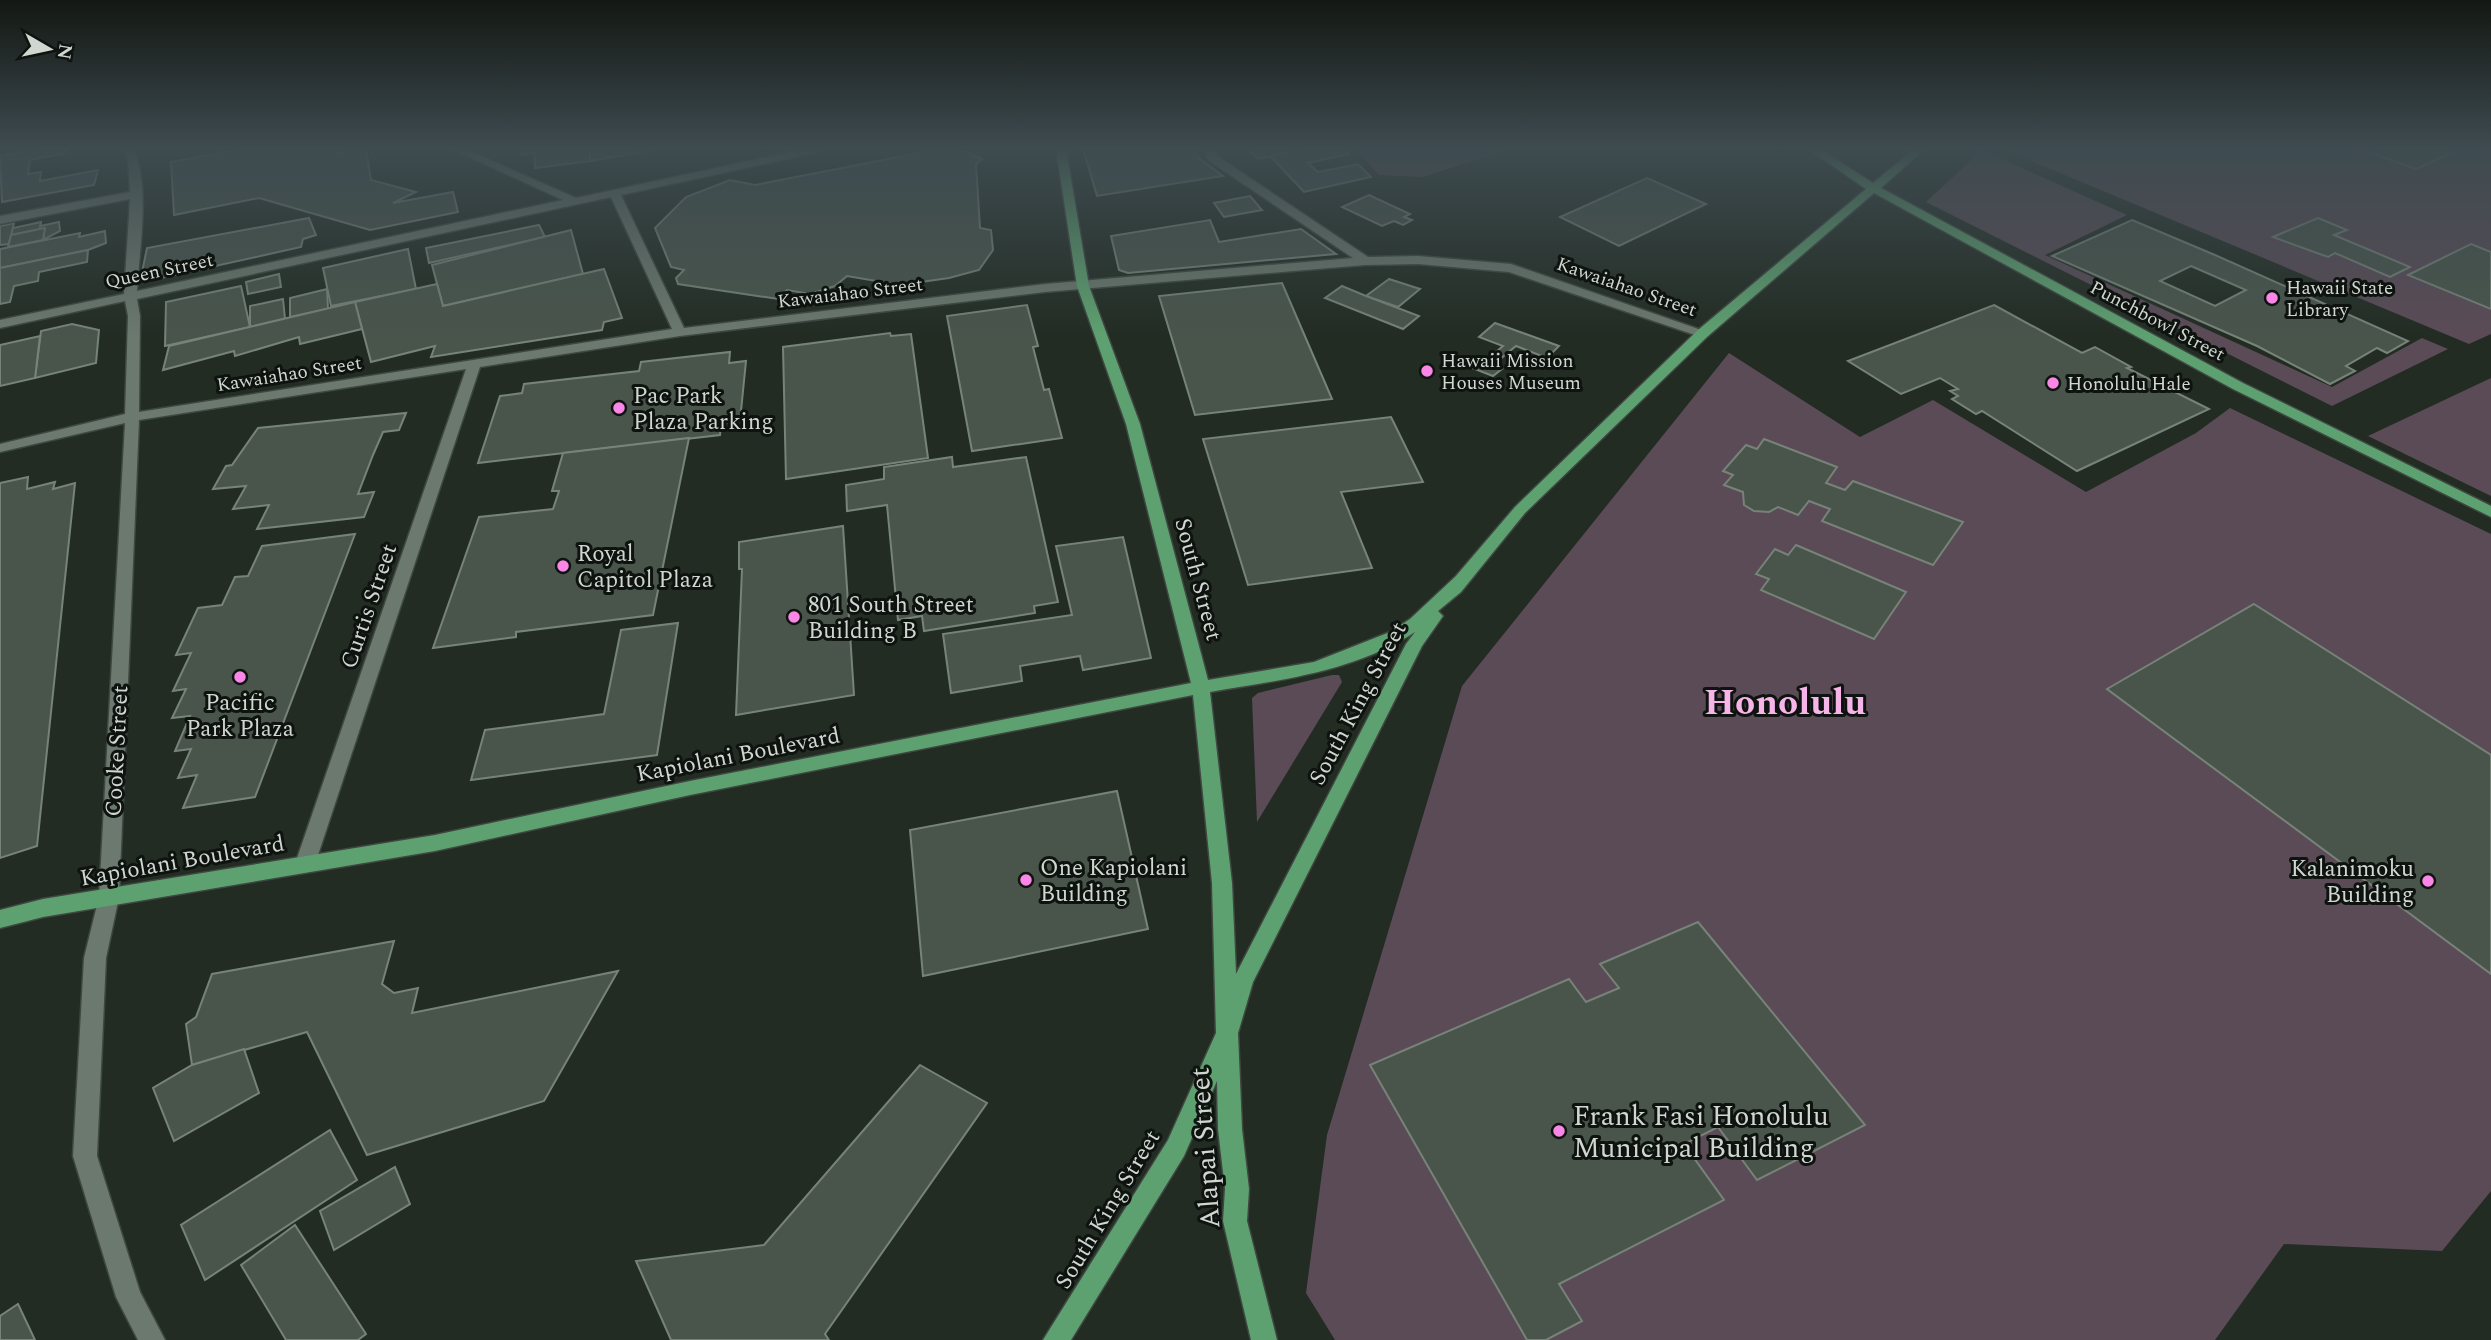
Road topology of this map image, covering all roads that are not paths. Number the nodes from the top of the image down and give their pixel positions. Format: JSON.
{"nodes":[{"id":1,"x":44,"y":212,"type":"edge"},
{"id":2,"x":135,"y":212,"type":"edge"},
{"id":3,"x":519,"y":212,"type":"edge"},
{"id":4,"x":624,"y":212,"type":"edge"},
{"id":5,"x":1070,"y":212,"type":"edge"},
{"id":6,"x":1292,"y":212,"type":"edge"},
{"id":7,"x":1845,"y":212,"type":"edge"},
{"id":8,"x":1916,"y":212,"type":"edge"},
{"id":9,"x":0,"y":220,"type":"edge"},
{"id":10,"x":1365,"y":261,"type":"junction"},
{"id":11,"x":1083,"y":286,"type":"junction"},
{"id":12,"x":130,"y":296,"type":"junction"},
{"id":13,"x":0,"y":324,"type":"edge"},
{"id":14,"x":680,"y":332,"type":"junction"},
{"id":15,"x":1703,"y":332,"type":"junction"},
{"id":16,"x":475,"y":363,"type":"junction"},
{"id":17,"x":132,"y":416,"type":"junction"},
{"id":18,"x":0,"y":449,"type":"edge"},
{"id":19,"x":2491,"y":512,"type":"edge"},
{"id":20,"x":1461,"y":580,"type":"junction"},
{"id":21,"x":1201,"y":687,"type":"junction"},
{"id":22,"x":305,"y":864,"type":"junction"},
{"id":23,"x":109,"y":897,"type":"junction"},
{"id":24,"x":0,"y":919,"type":"edge"},
{"id":25,"x":1227,"y":1032,"type":"junction"},
{"id":26,"x":152,"y":1340,"type":"edge"},
{"id":27,"x":1056,"y":1340,"type":"edge"},
{"id":28,"x":1264,"y":1340,"type":"edge"}],
"edges":[{"from":1,"to":9,"type":"street"},
{"from":2,"to":12,"type":"street","name":"Cooke Street"},
{"from":3,"to":12,"type":"street","name":"Queen Street"},
{"from":4,"to":14,"type":"street"},
{"from":5,"to":11,"type":"main road","name":"South Street"},
{"from":6,"to":10,"type":"street"},
{"from":7,"to":15,"type":"main road","name":"South King Street"},
{"from":8,"to":19,"type":"main road","name":"Punchbowl Street"},
{"from":10,"to":11,"type":"street","name":"Kawaiahao Street"},
{"from":10,"to":15,"type":"street","name":"Kawaiahao Street"},
{"from":11,"to":14,"type":"street","name":"Kawaiahao Street"},
{"from":11,"to":21,"type":"main road","name":"South Street"},
{"from":12,"to":13,"type":"street","name":"Queen Street"},
{"from":12,"to":17,"type":"street","name":"Cooke Street"},
{"from":14,"to":16,"type":"street","name":"Kawaiahao Street"},
{"from":15,"to":20,"type":"main road","name":"South King Street"},
{"from":16,"to":17,"type":"street","name":"Kawaiahao Street"},
{"from":16,"to":22,"type":"street","name":"Curtis Street"},
{"from":17,"to":18,"type":"street","name":"Kawaiahao Street"},
{"from":17,"to":23,"type":"street","name":"Cooke Street"},
{"from":20,"to":21,"type":"main road","name":"Kapiolani Boulevard"},
{"from":20,"to":25,"type":"main road","name":"South King Street"},
{"from":21,"to":22,"type":"main road","name":"Kapiolani Boulevard"},
{"from":21,"to":25,"type":"main road","name":"South Street"},
{"from":22,"to":23,"type":"main road","name":"Kapiolani Boulevard"},
{"from":23,"to":24,"type":"main road","name":"Kapiolani Boulevard"},
{"from":23,"to":26,"type":"street","name":"Cooke Street"},
{"from":25,"to":27,"type":"main road","name":"South King Street"},
{"from":25,"to":28,"type":"main road","name":"Alapai Street"}]}
